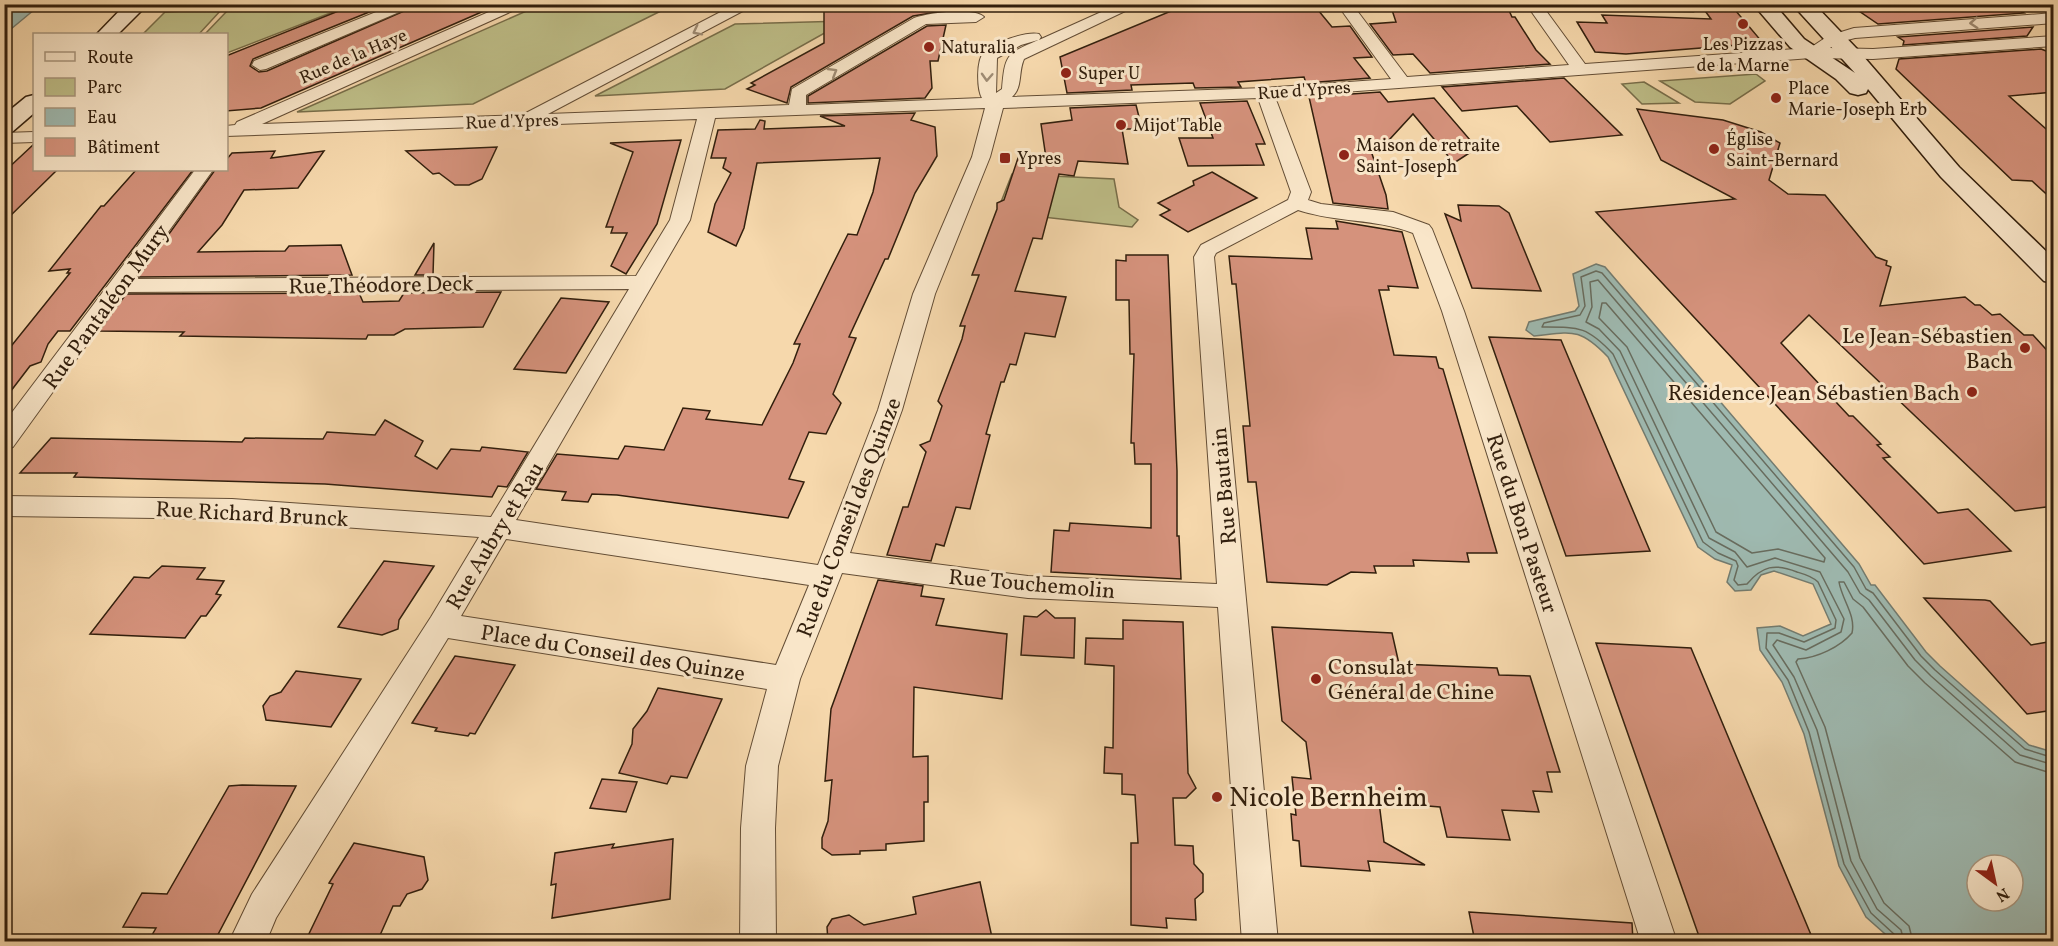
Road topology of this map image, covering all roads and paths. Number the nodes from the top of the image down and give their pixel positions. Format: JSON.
{"nodes":[{"id":1,"x":138,"y":4,"type":"edge"},
{"id":2,"x":411,"y":4,"type":"edge"},
{"id":3,"x":521,"y":4,"type":"edge"},
{"id":4,"x":750,"y":4,"type":"edge"},
{"id":5,"x":1133,"y":4,"type":"edge"},
{"id":6,"x":1344,"y":4,"type":"edge"},
{"id":7,"x":1763,"y":4,"type":"edge"},
{"id":8,"x":1802,"y":4,"type":"edge"},
{"id":9,"x":1539,"y":11,"type":"dead end"},
{"id":10,"x":2054,"y":18,"type":"edge"},
{"id":11,"x":977,"y":22,"type":"edge"},
{"id":12,"x":1084,"y":25,"type":"junction"},
{"id":13,"x":108,"y":33,"type":"edge"},
{"id":14,"x":2054,"y":41,"type":"edge"},
{"id":15,"x":1842,"y":46,"type":"junction"},
{"id":16,"x":996,"y":51,"type":"junction"},
{"id":17,"x":1811,"y":53,"type":"junction"},
{"id":18,"x":260,"y":65,"type":"dead end"},
{"id":19,"x":1012,"y":66,"type":"junction"},
{"id":20,"x":1580,"y":69,"type":"junction"},
{"id":21,"x":1403,"y":82,"type":"junction"},
{"id":22,"x":1263,"y":93,"type":"junction"},
{"id":23,"x":33,"y":103,"type":"edge"},
{"id":24,"x":995,"y":104,"type":"junction"},
{"id":25,"x":797,"y":111,"type":"junction"},
{"id":26,"x":707,"y":114,"type":"junction"},
{"id":27,"x":519,"y":121,"type":"junction"},
{"id":28,"x":4,"y":127,"type":"edge"},
{"id":29,"x":229,"y":134,"type":"edge"},
{"id":30,"x":33,"y":137,"type":"edge"},
{"id":31,"x":4,"y":138,"type":"edge"},
{"id":32,"x":203,"y":171,"type":"edge"},
{"id":33,"x":1950,"y":172,"type":"junction"},
{"id":34,"x":1297,"y":203,"type":"junction"},
{"id":35,"x":2049,"y":266,"type":"edge"},
{"id":36,"x":642,"y":282,"type":"junction"},
{"id":37,"x":120,"y":286,"type":"junction"},
{"id":38,"x":4,"y":441,"type":"edge"},
{"id":39,"x":8,"y":512,"type":"edge"},
{"id":40,"x":499,"y":528,"type":"junction"},
{"id":41,"x":830,"y":569,"type":"junction"},
{"id":42,"x":1232,"y":596,"type":"junction"},
{"id":43,"x":441,"y":625,"type":"junction"},
{"id":44,"x":785,"y":679,"type":"junction"},
{"id":45,"x":246,"y":942,"type":"edge"},
{"id":46,"x":758,"y":942,"type":"edge"},
{"id":47,"x":1260,"y":942,"type":"edge"},
{"id":48,"x":1659,"y":942,"type":"edge"}],
"edges":[{"from":1,"to":13,"type":"street"},
{"from":2,"to":18,"type":"street"},
{"from":3,"to":29,"type":"street","name":"Rue de la Haye"},
{"from":4,"to":27,"type":"street","one_way":true},
{"from":5,"to":12,"type":"street"},
{"from":6,"to":21,"type":"street"},
{"from":7,"to":17,"type":"street"},
{"from":8,"to":15,"type":"street"},
{"from":9,"to":20,"type":"street"},
{"from":10,"to":15,"type":"street","one_way":true},
{"from":11,"to":16,"type":"street"},
{"from":25,"to":11,"type":"street","one_way":true},
{"from":12,"to":16,"type":"street"},
{"from":12,"to":19,"type":"street"},
{"from":14,"to":15,"type":"street"},
{"from":15,"to":17,"type":"street","name":"Rue d'Ypres"},
{"from":15,"to":33,"type":"street"},
{"from":16,"to":19,"type":"street"},
{"from":16,"to":24,"type":"street","one_way":true},
{"from":17,"to":20,"type":"street","name":"Rue d'Ypres"},
{"from":17,"to":33,"type":"street"},
{"from":19,"to":24,"type":"street"},
{"from":20,"to":21,"type":"street","name":"Rue d'Ypres"},
{"from":21,"to":22,"type":"street","name":"Rue d'Ypres"},
{"from":22,"to":24,"type":"street","name":"Rue d'Ypres"},
{"from":22,"to":34,"type":"street"},
{"from":23,"to":28,"type":"street"},
{"from":24,"to":25,"type":"street","name":"Rue d'Ypres"},
{"from":24,"to":41,"type":"street","name":"Rue du Conseil des Quinze"},
{"from":25,"to":26,"type":"street","name":"Rue d'Ypres"},
{"from":26,"to":27,"type":"street","name":"Rue d'Ypres"},
{"from":26,"to":36,"type":"street","name":"Rue Aubry et Rau"},
{"from":27,"to":29,"type":"street","name":"Rue d'Ypres"},
{"from":30,"to":31,"type":"street"},
{"from":32,"to":37,"type":"street","name":"Rue Pantaléon Mury"},
{"from":33,"to":35,"type":"street"},
{"from":34,"to":42,"type":"street","name":"Rue Bautain"},
{"from":34,"to":48,"type":"street","name":"Rue du Bon Pasteur"},
{"from":36,"to":37,"type":"street","name":"Rue Théodore Deck"},
{"from":36,"to":40,"type":"street","name":"Rue Aubry et Rau"},
{"from":37,"to":38,"type":"street","name":"Rue Pantaléon Mury"},
{"from":39,"to":40,"type":"street","name":"Rue Richard Brunck"},
{"from":40,"to":41,"type":"street"},
{"from":40,"to":43,"type":"street","name":"Rue Aubry et Rau"},
{"from":41,"to":42,"type":"street","name":"Rue Touchemolin"},
{"from":41,"to":44,"type":"street","name":"Rue du Conseil des Quinze"},
{"from":42,"to":47,"type":"street","name":"Rue Bautain"},
{"from":43,"to":44,"type":"street","name":"Place du Conseil des Quinze"},
{"from":43,"to":45,"type":"street","name":"Rue Aubry et Rau"},
{"from":44,"to":46,"type":"street","name":"Rue du Conseil des Quinze"}]}
